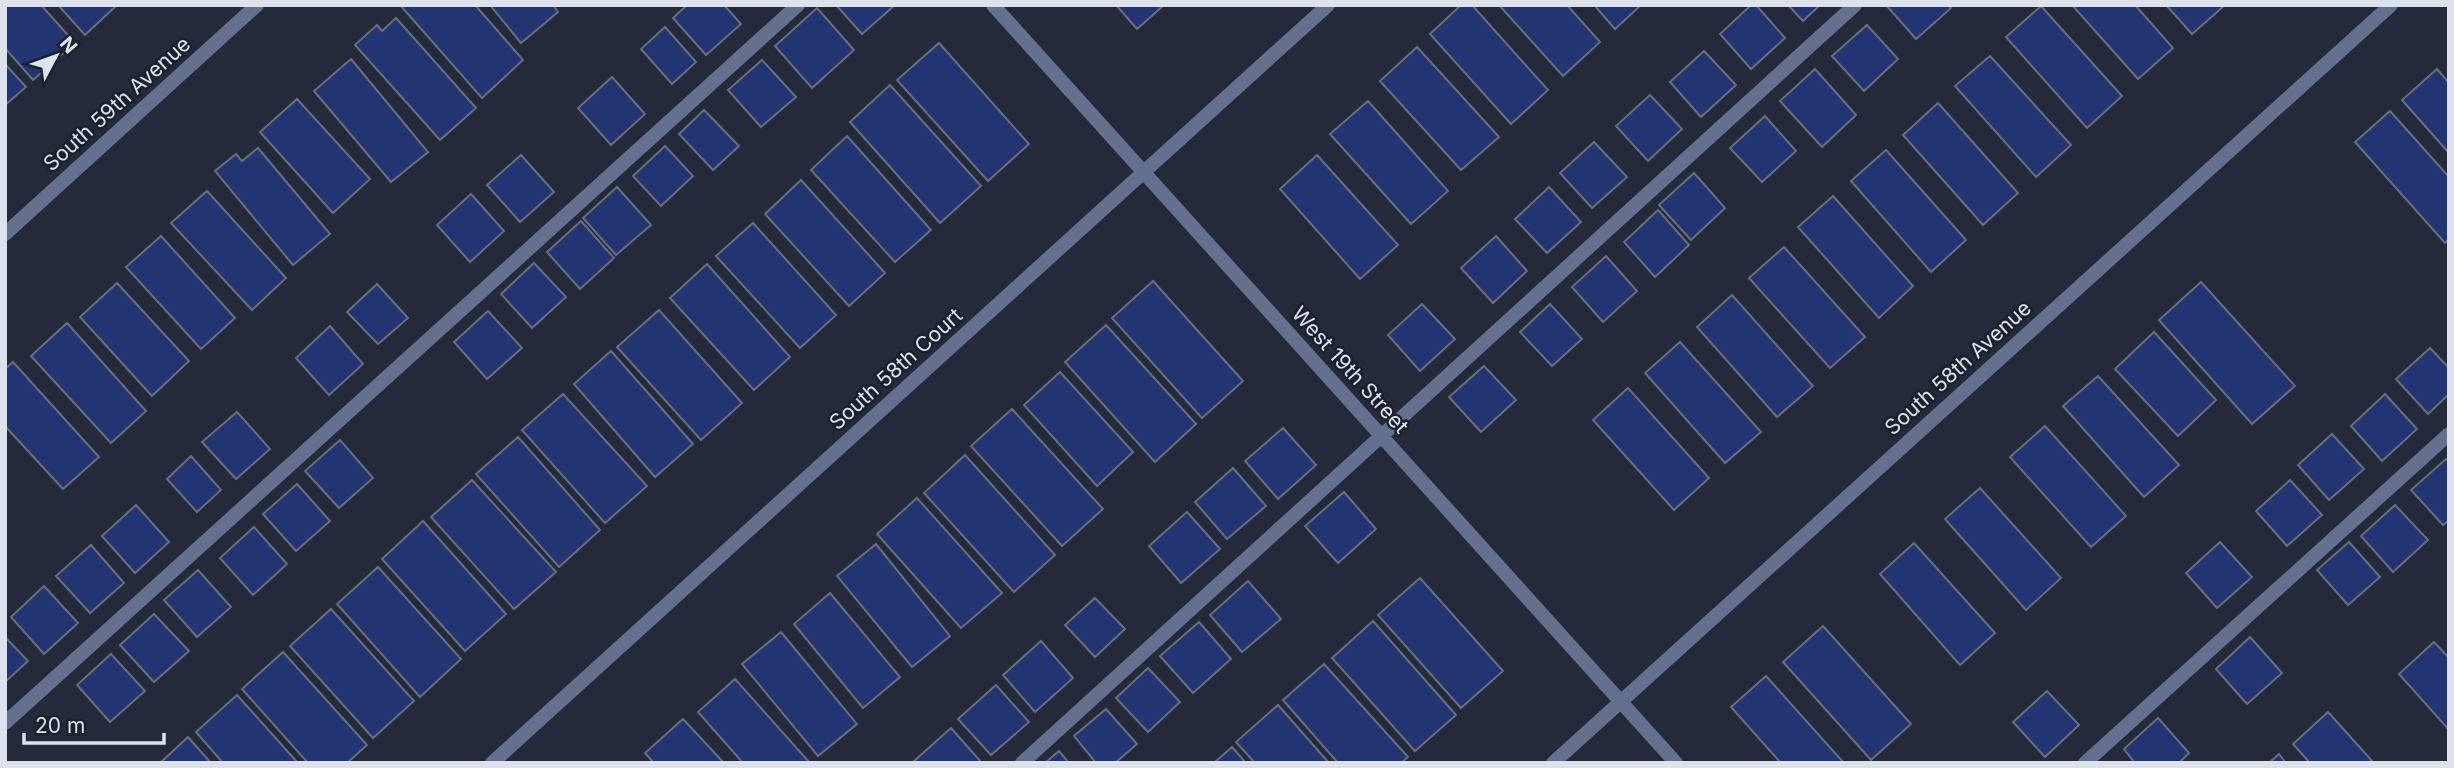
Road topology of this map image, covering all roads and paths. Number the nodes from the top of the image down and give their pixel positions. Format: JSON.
{"nodes":[{"id":1,"x":257,"y":5,"type":"edge"},
{"id":2,"x":798,"y":5,"type":"edge"},
{"id":3,"x":993,"y":5,"type":"edge"},
{"id":4,"x":1328,"y":5,"type":"edge"},
{"id":5,"x":1854,"y":5,"type":"edge"},
{"id":6,"x":2391,"y":5,"type":"edge"},
{"id":7,"x":1143,"y":172,"type":"junction"},
{"id":8,"x":5,"y":234,"type":"edge"},
{"id":9,"x":2449,"y":434,"type":"edge"},
{"id":10,"x":1381,"y":436,"type":"junction"},
{"id":11,"x":1620,"y":702,"type":"junction"},
{"id":12,"x":5,"y":723,"type":"edge"},
{"id":13,"x":492,"y":763,"type":"edge"},
{"id":14,"x":1022,"y":763,"type":"edge"},
{"id":15,"x":1553,"y":763,"type":"edge"},
{"id":16,"x":1676,"y":763,"type":"edge"},
{"id":17,"x":2085,"y":763,"type":"edge"}],
"edges":[{"from":1,"to":8,"type":"street","name":"South 59th Avenue"},
{"from":2,"to":12,"type":"street"},
{"from":3,"to":7,"type":"street","name":"West 19th Street"},
{"from":4,"to":7,"type":"street","name":"South 58th Court"},
{"from":5,"to":10,"type":"street"},
{"from":6,"to":11,"type":"street","name":"South 58th Avenue"},
{"from":7,"to":10,"type":"street","name":"West 19th Street"},
{"from":7,"to":13,"type":"street","name":"South 58th Court"},
{"from":9,"to":17,"type":"street"},
{"from":10,"to":11,"type":"street","name":"West 19th Street"},
{"from":10,"to":14,"type":"street"},
{"from":11,"to":15,"type":"street","name":"South 58th Avenue"},
{"from":11,"to":16,"type":"street","name":"West 19th Street"}]}
